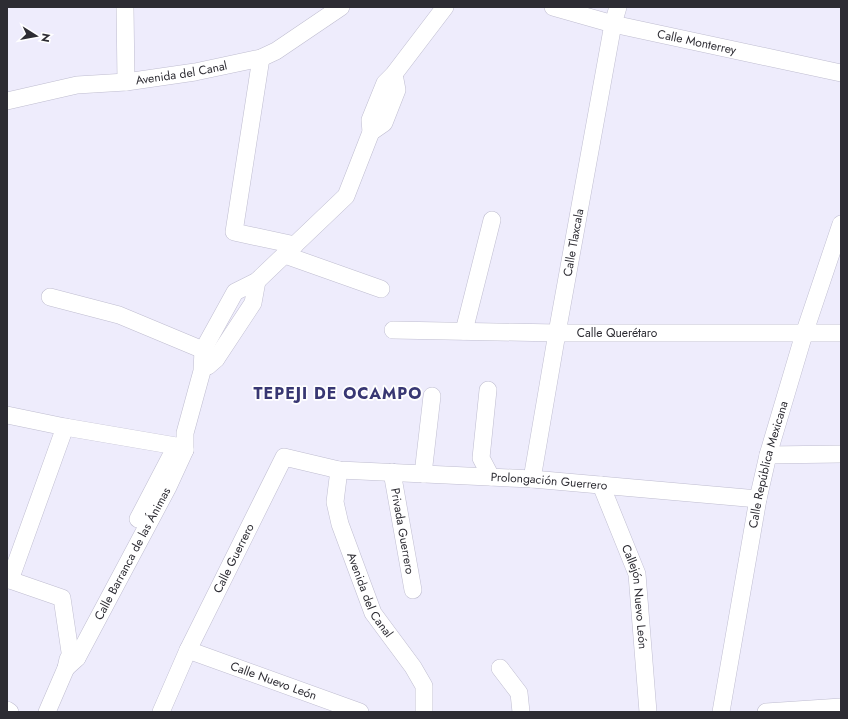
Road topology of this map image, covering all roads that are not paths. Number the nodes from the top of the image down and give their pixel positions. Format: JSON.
{"nodes":[{"id":1,"x":125,"y":7,"type":"edge"},
{"id":2,"x":341,"y":7,"type":"edge"},
{"id":3,"x":445,"y":7,"type":"edge"},
{"id":4,"x":552,"y":7,"type":"edge"},
{"id":5,"x":618,"y":7,"type":"edge"},
{"id":6,"x":614,"y":24,"type":"junction"},
{"id":7,"x":261,"y":58,"type":"junction"},
{"id":8,"x":841,"y":73,"type":"edge"},
{"id":9,"x":126,"y":82,"type":"junction"},
{"id":10,"x":7,"y":101,"type":"edge"},
{"id":11,"x":492,"y":220,"type":"dead end"},
{"id":12,"x":841,"y":224,"type":"edge"},
{"id":13,"x":290,"y":250,"type":"junction"},
{"id":14,"x":381,"y":289,"type":"dead end"},
{"id":15,"x":50,"y":297,"type":"dead end"},
{"id":16,"x":393,"y":330,"type":"dead end"},
{"id":17,"x":464,"y":331,"type":"junction"},
{"id":18,"x":557,"y":333,"type":"junction"},
{"id":19,"x":841,"y":333,"type":"edge"},
{"id":20,"x":804,"y":334,"type":"junction"},
{"id":21,"x":210,"y":355,"type":"junction"},
{"id":22,"x":488,"y":390,"type":"dead end"},
{"id":23,"x":432,"y":396,"type":"dead end"},
{"id":24,"x":7,"y":415,"type":"edge"},
{"id":25,"x":64,"y":427,"type":"junction"},
{"id":26,"x":182,"y":443,"type":"junction"},
{"id":27,"x":841,"y":454,"type":"edge"},
{"id":28,"x":768,"y":455,"type":"junction"},
{"id":29,"x":339,"y":470,"type":"junction"},
{"id":30,"x":392,"y":472,"type":"junction"},
{"id":31,"x":423,"y":474,"type":"junction"},
{"id":32,"x":491,"y":477,"type":"junction"},
{"id":33,"x":532,"y":479,"type":"junction"},
{"id":34,"x":601,"y":485,"type":"junction"},
{"id":35,"x":758,"y":499,"type":"junction"},
{"id":36,"x":8,"y":579,"type":"edge"},
{"id":37,"x":412,"y":590,"type":"dead end"},
{"id":38,"x":188,"y":650,"type":"junction"},
{"id":39,"x":71,"y":660,"type":"junction"},
{"id":40,"x":500,"y":668,"type":"dead end"},
{"id":41,"x":841,"y":707,"type":"edge"},
{"id":42,"x":7,"y":710,"type":"edge"},
{"id":43,"x":10,"y":712,"type":"edge"},
{"id":44,"x":47,"y":712,"type":"edge"},
{"id":45,"x":161,"y":712,"type":"edge"},
{"id":46,"x":360,"y":712,"type":"edge"},
{"id":47,"x":424,"y":712,"type":"edge"},
{"id":48,"x":521,"y":712,"type":"edge"},
{"id":49,"x":648,"y":712,"type":"edge"},
{"id":50,"x":722,"y":712,"type":"edge"},
{"id":51,"x":766,"y":712,"type":"edge"}],
"edges":[{"from":1,"to":9,"type":"street"},
{"from":2,"to":7,"type":"street","name":"Avenida del Canal"},
{"from":3,"to":13,"type":"street","name":"Calle Barranca de las Ánimas"},
{"from":4,"to":6,"type":"street","name":"Calle Monterrey"},
{"from":5,"to":6,"type":"street","name":"Calle Tlaxcala"},
{"from":6,"to":8,"type":"street","name":"Calle Monterrey"},
{"from":6,"to":18,"type":"street","name":"Calle Tlaxcala"},
{"from":7,"to":9,"type":"street","name":"Avenida del Canal"},
{"from":7,"to":13,"type":"street"},
{"from":9,"to":10,"type":"street","name":"Avenida del Canal"},
{"from":11,"to":17,"type":"street"},
{"from":12,"to":20,"type":"street","name":"Calle República Mexicana"},
{"from":13,"to":14,"type":"street"},
{"from":13,"to":21,"type":"street","name":"Calle Barranca de las Ánimas"},
{"from":15,"to":21,"type":"street"},
{"from":16,"to":17,"type":"street","name":"Calle Querétaro"},
{"from":17,"to":18,"type":"street","name":"Calle Querétaro"},
{"from":18,"to":20,"type":"street","name":"Calle Querétaro"},
{"from":18,"to":33,"type":"street","name":"Calle Tlaxcala"},
{"from":19,"to":20,"type":"street","name":"Calle Querétaro"},
{"from":20,"to":28,"type":"street","name":"Calle República Mexicana"},
{"from":21,"to":26,"type":"street","name":"Calle Barranca de las Ánimas"},
{"from":22,"to":32,"type":"street"},
{"from":23,"to":31,"type":"street"},
{"from":24,"to":25,"type":"street"},
{"from":25,"to":26,"type":"street"},
{"from":25,"to":36,"type":"street"},
{"from":26,"to":39,"type":"street","name":"Calle Barranca de las Ánimas"},
{"from":27,"to":28,"type":"street"},
{"from":28,"to":35,"type":"street","name":"Calle República Mexicana"},
{"from":29,"to":30,"type":"street","name":"Prolongación Guerrero"},
{"from":29,"to":38,"type":"street","name":"Calle Guerrero"},
{"from":29,"to":47,"type":"street","name":"Avenida del Canal"},
{"from":30,"to":31,"type":"street","name":"Prolongación Guerrero"},
{"from":30,"to":37,"type":"street","name":"Privada Guerrero"},
{"from":31,"to":32,"type":"street","name":"Prolongación Guerrero"},
{"from":32,"to":33,"type":"street","name":"Prolongación Guerrero"},
{"from":33,"to":34,"type":"street","name":"Prolongación Guerrero"},
{"from":34,"to":35,"type":"street","name":"Prolongación Guerrero"},
{"from":34,"to":49,"type":"street","name":"Callejón Nuevo León"},
{"from":35,"to":50,"type":"street","name":"Calle República Mexicana"},
{"from":36,"to":39,"type":"street"},
{"from":38,"to":45,"type":"street","name":"Calle Guerrero"},
{"from":38,"to":46,"type":"street","name":"Calle Nuevo León"},
{"from":39,"to":44,"type":"street","name":"Calle Barranca de las Ánimas"},
{"from":40,"to":48,"type":"street"},
{"from":41,"to":51,"type":"street"},
{"from":42,"to":43,"type":"street"}]}
